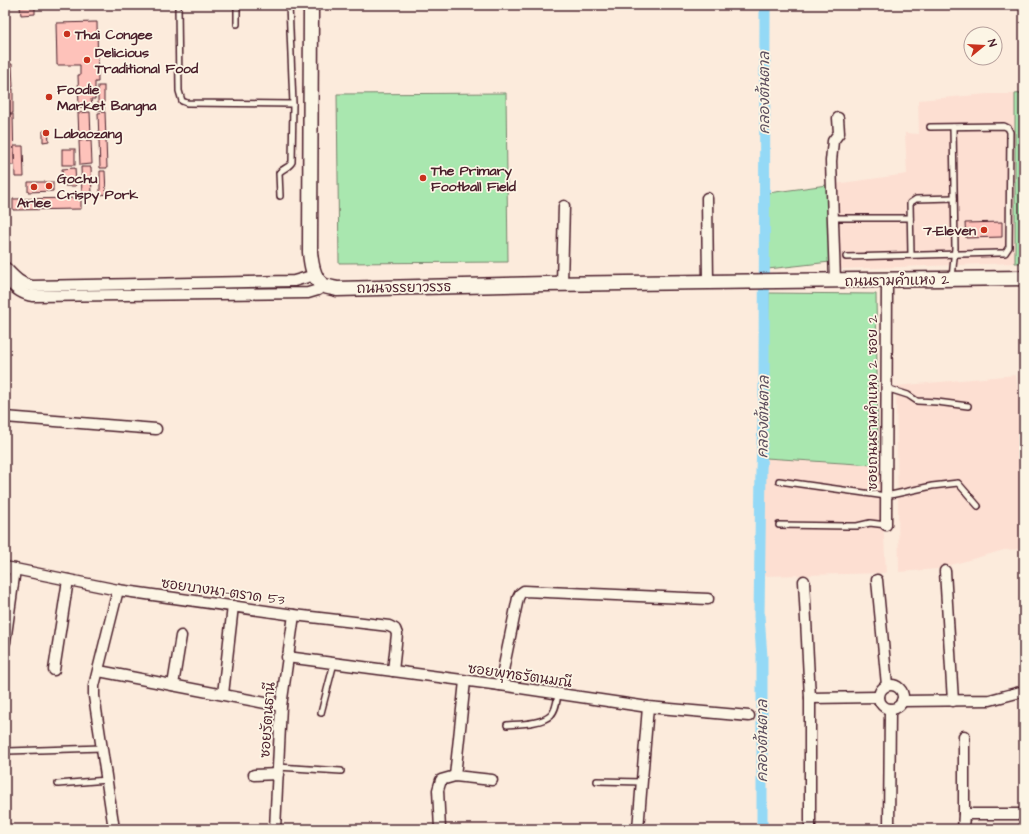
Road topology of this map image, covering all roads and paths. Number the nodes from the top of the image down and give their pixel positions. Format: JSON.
{"nodes":[{"id":1,"x":178,"y":5,"type":"edge"},
{"id":2,"x":237,"y":5,"type":"edge"},
{"id":3,"x":289,"y":5,"type":"edge"},
{"id":4,"x":312,"y":5,"type":"edge"},
{"id":5,"x":237,"y":24,"type":"dead end"},
{"id":6,"x":293,"y":104,"type":"junction"},
{"id":7,"x":838,"y":118,"type":"dead end"},
{"id":8,"x":930,"y":127,"type":"dead end"},
{"id":9,"x":953,"y":127,"type":"junction"},
{"id":10,"x":280,"y":196,"type":"dead end"},
{"id":11,"x":707,"y":198,"type":"dead end"},
{"id":12,"x":954,"y":198,"type":"junction"},
{"id":13,"x":564,"y":206,"type":"dead end"},
{"id":14,"x":832,"y":218,"type":"junction"},
{"id":15,"x":910,"y":218,"type":"junction"},
{"id":16,"x":954,"y":254,"type":"junction"},
{"id":17,"x":911,"y":255,"type":"junction"},
{"id":18,"x":846,"y":257,"type":"dead end"},
{"id":19,"x":5,"y":267,"type":"edge"},
{"id":20,"x":1024,"y":278,"type":"edge"},
{"id":21,"x":5,"y":279,"type":"edge"},
{"id":22,"x":952,"y":279,"type":"junction"},
{"id":23,"x":319,"y":280,"type":"junction"},
{"id":24,"x":887,"y":280,"type":"junction"},
{"id":25,"x":708,"y":281,"type":"junction"},
{"id":26,"x":764,"y":281,"type":"joint"},
{"id":27,"x":835,"y":281,"type":"junction"},
{"id":28,"x":145,"y":284,"type":"junction"},
{"id":29,"x":562,"y":284,"type":"junction"},
{"id":30,"x":145,"y":295,"type":"junction"},
{"id":31,"x":886,"y":388,"type":"junction"},
{"id":32,"x":968,"y":406,"type":"dead end"},
{"id":33,"x":5,"y":417,"type":"edge"},
{"id":34,"x":156,"y":429,"type":"dead end"},
{"id":35,"x":779,"y":481,"type":"dead end"},
{"id":36,"x":886,"y":496,"type":"junction"},
{"id":37,"x":978,"y":506,"type":"dead end"},
{"id":38,"x":779,"y":525,"type":"dead end"},
{"id":39,"x":886,"y":525,"type":"joint"},
{"id":40,"x":5,"y":567,"type":"edge"},
{"id":41,"x":15,"y":569,"type":"junction"},
{"id":42,"x":945,"y":571,"type":"dead end"},
{"id":43,"x":68,"y":580,"type":"junction"},
{"id":44,"x":877,"y":580,"type":"dead end"},
{"id":45,"x":804,"y":581,"type":"dead end"},
{"id":46,"x":118,"y":590,"type":"junction"},
{"id":47,"x":708,"y":599,"type":"dead end"},
{"id":48,"x":233,"y":606,"type":"junction"},
{"id":49,"x":294,"y":615,"type":"junction"},
{"id":50,"x":181,"y":636,"type":"dead end"},
{"id":51,"x":5,"y":642,"type":"edge"},
{"id":52,"x":287,"y":657,"type":"junction"},
{"id":53,"x":334,"y":663,"type":"junction"},
{"id":54,"x":54,"y":670,"type":"dead end"},
{"id":55,"x":98,"y":671,"type":"junction"},
{"id":56,"x":393,"y":671,"type":"junction"},
{"id":57,"x":465,"y":681,"type":"junction"},
{"id":58,"x":173,"y":685,"type":"junction"},
{"id":59,"x":500,"y":685,"type":"junction"},
{"id":60,"x":887,"y":685,"type":"junction"},
{"id":61,"x":1024,"y":692,"type":"edge"},
{"id":62,"x":222,"y":694,"type":"junction"},
{"id":63,"x":558,"y":694,"type":"junction"},
{"id":64,"x":879,"y":697,"type":"junction"},
{"id":65,"x":810,"y":698,"type":"junction"},
{"id":66,"x":902,"y":701,"type":"junction"},
{"id":67,"x":953,"y":701,"type":"junction"},
{"id":68,"x":281,"y":706,"type":"junction"},
{"id":69,"x":648,"y":707,"type":"junction"},
{"id":70,"x":890,"y":709,"type":"junction"},
{"id":71,"x":321,"y":713,"type":"dead end"},
{"id":72,"x":749,"y":716,"type":"dead end"},
{"id":73,"x":507,"y":725,"type":"dead end"},
{"id":74,"x":964,"y":736,"type":"dead end"},
{"id":75,"x":102,"y":748,"type":"junction"},
{"id":76,"x":8,"y":751,"type":"dead end"},
{"id":77,"x":278,"y":770,"type":"junction"},
{"id":78,"x":341,"y":771,"type":"dead end"},
{"id":79,"x":254,"y":775,"type":"dead end"},
{"id":80,"x":455,"y":776,"type":"junction"},
{"id":81,"x":107,"y":780,"type":"junction"},
{"id":82,"x":492,"y":780,"type":"dead end"},
{"id":83,"x":597,"y":781,"type":"dead end"},
{"id":84,"x":642,"y":782,"type":"junction"},
{"id":85,"x":58,"y":784,"type":"dead end"},
{"id":86,"x":964,"y":814,"type":"junction"},
{"id":87,"x":1024,"y":814,"type":"edge"},
{"id":88,"x":114,"y":829,"type":"edge"},
{"id":89,"x":275,"y":829,"type":"edge"},
{"id":90,"x":440,"y":829,"type":"edge"},
{"id":91,"x":638,"y":829,"type":"edge"},
{"id":92,"x":810,"y":829,"type":"edge"},
{"id":93,"x":889,"y":829,"type":"edge"},
{"id":94,"x":963,"y":829,"type":"edge"}],
"edges":[{"from":1,"to":6,"type":"lane"},
{"from":2,"to":5,"type":"lane"},
{"from":3,"to":6,"type":"lane"},
{"from":4,"to":23,"type":"main road"},
{"from":6,"to":10,"type":"lane"},
{"from":7,"to":14,"type":"street"},
{"from":8,"to":9,"type":"lane"},
{"from":9,"to":12,"type":"lane"},
{"from":9,"to":16,"type":"lane"},
{"from":11,"to":25,"type":"street"},
{"from":12,"to":15,"type":"lane"},
{"from":12,"to":16,"type":"lane"},
{"from":13,"to":29,"type":"street"},
{"from":14,"to":15,"type":"lane"},
{"from":14,"to":27,"type":"street"},
{"from":15,"to":17,"type":"lane"},
{"from":16,"to":17,"type":"lane"},
{"from":16,"to":22,"type":"lane"},
{"from":17,"to":18,"type":"lane"},
{"from":19,"to":28,"type":"street"},
{"from":20,"to":22,"type":"main road","name":"ถนนรามคำแหง 2"},
{"from":21,"to":30,"type":"street"},
{"from":22,"to":24,"type":"main road","name":"ถนนรามคำแหง 2"},
{"from":23,"to":28,"type":"street"},
{"from":23,"to":29,"type":"main road","name":"ถนนจรรยาวรรธ"},
{"from":23,"to":30,"type":"street"},
{"from":24,"to":27,"type":"main road","name":"ถนนรามคำแหง 2"},
{"from":24,"to":31,"type":"street","name":"ซอยถนนรามคำแหง 2 ซอย 2"},
{"from":25,"to":26,"type":"main road","name":"ถนนจรรยาวรรธ"},
{"from":25,"to":29,"type":"main road","name":"ถนนจรรยาวรรธ"},
{"from":26,"to":27,"type":"main road","name":"ถนนรามคำแหง 2"},
{"from":28,"to":30,"type":"lane"},
{"from":31,"to":32,"type":"lane"},
{"from":31,"to":36,"type":"street","name":"ซอยถนนรามคำแหง 2 ซอย 2"},
{"from":33,"to":34,"type":"street"},
{"from":35,"to":36,"type":"lane"},
{"from":36,"to":37,"type":"lane"},
{"from":36,"to":39,"type":"street","name":"ซอยถนนรามคำแหง 2 ซอย 2"},
{"from":38,"to":39,"type":"lane"},
{"from":40,"to":41,"type":"street","name":"ซอยบางนา-ตราด 53"},
{"from":41,"to":43,"type":"street","name":"ซอยบางนา-ตราด 53"},
{"from":41,"to":51,"type":"street"},
{"from":42,"to":67,"type":"street"},
{"from":43,"to":46,"type":"street","name":"ซอยบางนา-ตราด 53"},
{"from":43,"to":54,"type":"street"},
{"from":44,"to":60,"type":"street"},
{"from":45,"to":65,"type":"street"},
{"from":46,"to":48,"type":"street","name":"ซอยบางนา-ตราด 53"},
{"from":46,"to":55,"type":"street"},
{"from":47,"to":59,"type":"street"},
{"from":48,"to":49,"type":"street","name":"ซอยบางนา-ตราด 53"},
{"from":48,"to":62,"type":"street"},
{"from":49,"to":52,"type":"street","name":"ซอยรัตนธานี"},
{"from":49,"to":56,"type":"street","name":"ซอยบางนา-ตราด 53"},
{"from":50,"to":58,"type":"street"},
{"from":52,"to":53,"type":"street","name":"ซอยพุทธรัตนมณี"},
{"from":52,"to":68,"type":"street","name":"ซอยรัตนธานี"},
{"from":53,"to":56,"type":"street","name":"ซอยพุทธรัตนมณี"},
{"from":53,"to":71,"type":"lane"},
{"from":55,"to":58,"type":"street"},
{"from":55,"to":75,"type":"street"},
{"from":56,"to":57,"type":"street","name":"ซอยพุทธรัตนมณี"},
{"from":57,"to":59,"type":"street","name":"ซอยพุทธรัตนมณี"},
{"from":57,"to":80,"type":"street"},
{"from":58,"to":62,"type":"street"},
{"from":59,"to":63,"type":"street","name":"ซอยพุทธรัตนมณี"},
{"from":60,"to":64,"type":"street"},
{"from":60,"to":66,"type":"street"},
{"from":61,"to":67,"type":"street"},
{"from":62,"to":68,"type":"street"},
{"from":63,"to":69,"type":"street","name":"ซอยพุทธรัตนมณี"},
{"from":63,"to":73,"type":"lane"},
{"from":64,"to":65,"type":"street"},
{"from":64,"to":70,"type":"street"},
{"from":65,"to":92,"type":"street"},
{"from":66,"to":67,"type":"street"},
{"from":66,"to":70,"type":"street"},
{"from":68,"to":77,"type":"street","name":"ซอยรัตนธานี"},
{"from":69,"to":72,"type":"street","name":"ซอยพุทธรัตนมณี"},
{"from":69,"to":84,"type":"street"},
{"from":70,"to":93,"type":"street"},
{"from":74,"to":86,"type":"street"},
{"from":75,"to":76,"type":"lane"},
{"from":75,"to":81,"type":"street"},
{"from":77,"to":78,"type":"lane"},
{"from":77,"to":79,"type":"street"},
{"from":77,"to":89,"type":"street","name":"ซอยรัตนธานี"},
{"from":80,"to":82,"type":"street"},
{"from":80,"to":90,"type":"street"},
{"from":81,"to":85,"type":"lane"},
{"from":81,"to":88,"type":"street"},
{"from":83,"to":84,"type":"lane"},
{"from":84,"to":91,"type":"street"},
{"from":86,"to":87,"type":"street"},
{"from":86,"to":94,"type":"street"}]}
